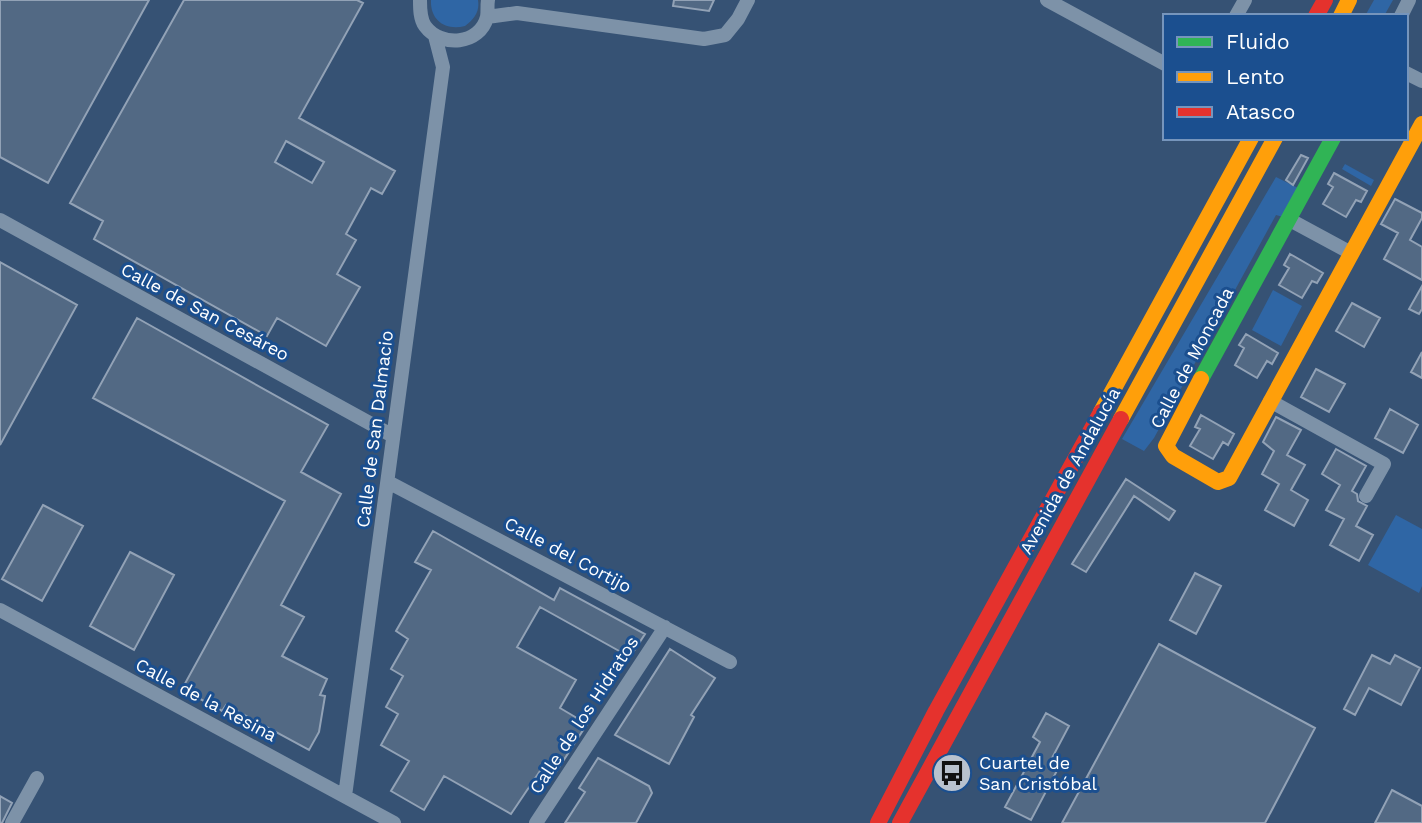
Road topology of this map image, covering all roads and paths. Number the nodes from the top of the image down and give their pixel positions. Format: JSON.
{"nodes":[{"id":1,"x":420,"y":0,"type":"edge"},
{"id":2,"x":488,"y":0,"type":"edge"},
{"id":3,"x":748,"y":0,"type":"edge"},
{"id":4,"x":1047,"y":0,"type":"edge"},
{"id":5,"x":517,"y":13,"type":"junction"},
{"id":6,"x":487,"y":17,"type":"junction"},
{"id":7,"x":435,"y":36,"type":"junction"},
{"id":8,"x":461,"y":41,"type":"junction"},
{"id":9,"x":1163,"y":63,"type":"edge"},
{"id":10,"x":443,"y":67,"type":"junction"},
{"id":11,"x":1422,"y":124,"type":"edge"},
{"id":12,"x":1250,"y":140,"type":"edge"},
{"id":13,"x":1274,"y":140,"type":"edge"},
{"id":14,"x":1332,"y":140,"type":"edge"},
{"id":15,"x":0,"y":220,"type":"edge"},
{"id":16,"x":1290,"y":220,"type":"junction"},
{"id":17,"x":1351,"y":253,"type":"junction"},
{"id":18,"x":1270,"y":401,"type":"junction"},
{"id":19,"x":393,"y":436,"type":"junction"},
{"id":20,"x":388,"y":482,"type":"junction"},
{"id":21,"x":1366,"y":496,"type":"dead end"},
{"id":22,"x":0,"y":610,"type":"edge"},
{"id":23,"x":665,"y":627,"type":"junction"},
{"id":24,"x":730,"y":662,"type":"dead end"},
{"id":25,"x":936,"y":710,"type":"junction"},
{"id":26,"x":37,"y":778,"type":"dead end"},
{"id":27,"x":345,"y":796,"type":"junction"},
{"id":28,"x":12,"y":823,"type":"edge"},
{"id":29,"x":394,"y":823,"type":"edge"},
{"id":30,"x":537,"y":823,"type":"edge"},
{"id":31,"x":867,"y":823,"type":"edge"},
{"id":32,"x":878,"y":823,"type":"edge"},
{"id":33,"x":900,"y":823,"type":"edge"}],
"edges":[{"from":1,"to":7,"type":"street","name":"Calle de San Dalmacio"},
{"from":2,"to":5,"type":"street"},
{"from":2,"to":6,"type":"street"},
{"from":3,"to":5,"type":"street"},
{"from":4,"to":9,"type":"street"},
{"from":5,"to":6,"type":"street"},
{"from":6,"to":8,"type":"street","name":"Calle de San Dalmacio"},
{"from":7,"to":8,"type":"street"},
{"from":7,"to":10,"type":"street","name":"Calle de San Dalmacio"},
{"from":8,"to":10,"type":"street","name":"Calle de San Dalmacio"},
{"from":10,"to":19,"type":"street","name":"Calle de San Dalmacio"},
{"from":11,"to":17,"type":"main road","name":"Calle de Moncada"},
{"from":12,"to":25,"type":"main road","name":"Avenida de Andalucía"},
{"from":13,"to":33,"type":"main road","name":"Avenida de Andalucía"},
{"from":14,"to":16,"type":"main road","name":"Calle de Moncada"},
{"from":15,"to":19,"type":"street","name":"Calle de San Cesáreo"},
{"from":16,"to":17,"type":"street"},
{"from":16,"to":18,"type":"main road","name":"Calle de Moncada"},
{"from":17,"to":18,"type":"main road","name":"Calle de Moncada"},
{"from":18,"to":21,"type":"street"},
{"from":19,"to":20,"type":"street","name":"Calle de San Dalmacio"},
{"from":20,"to":23,"type":"street","name":"Calle del Cortijo"},
{"from":20,"to":27,"type":"street","name":"Calle de San Dalmacio"},
{"from":22,"to":27,"type":"street","name":"Calle de la Resina"},
{"from":23,"to":24,"type":"street","name":"Calle del Cortijo"},
{"from":23,"to":30,"type":"street","name":"Calle de los Hidratos"},
{"from":25,"to":31,"type":"street","name":"Avenida de Andalucía"},
{"from":25,"to":32,"type":"main road","name":"Avenida de Andalucía"},
{"from":26,"to":28,"type":"street"},
{"from":27,"to":29,"type":"street","name":"Calle de la Resina"}]}
